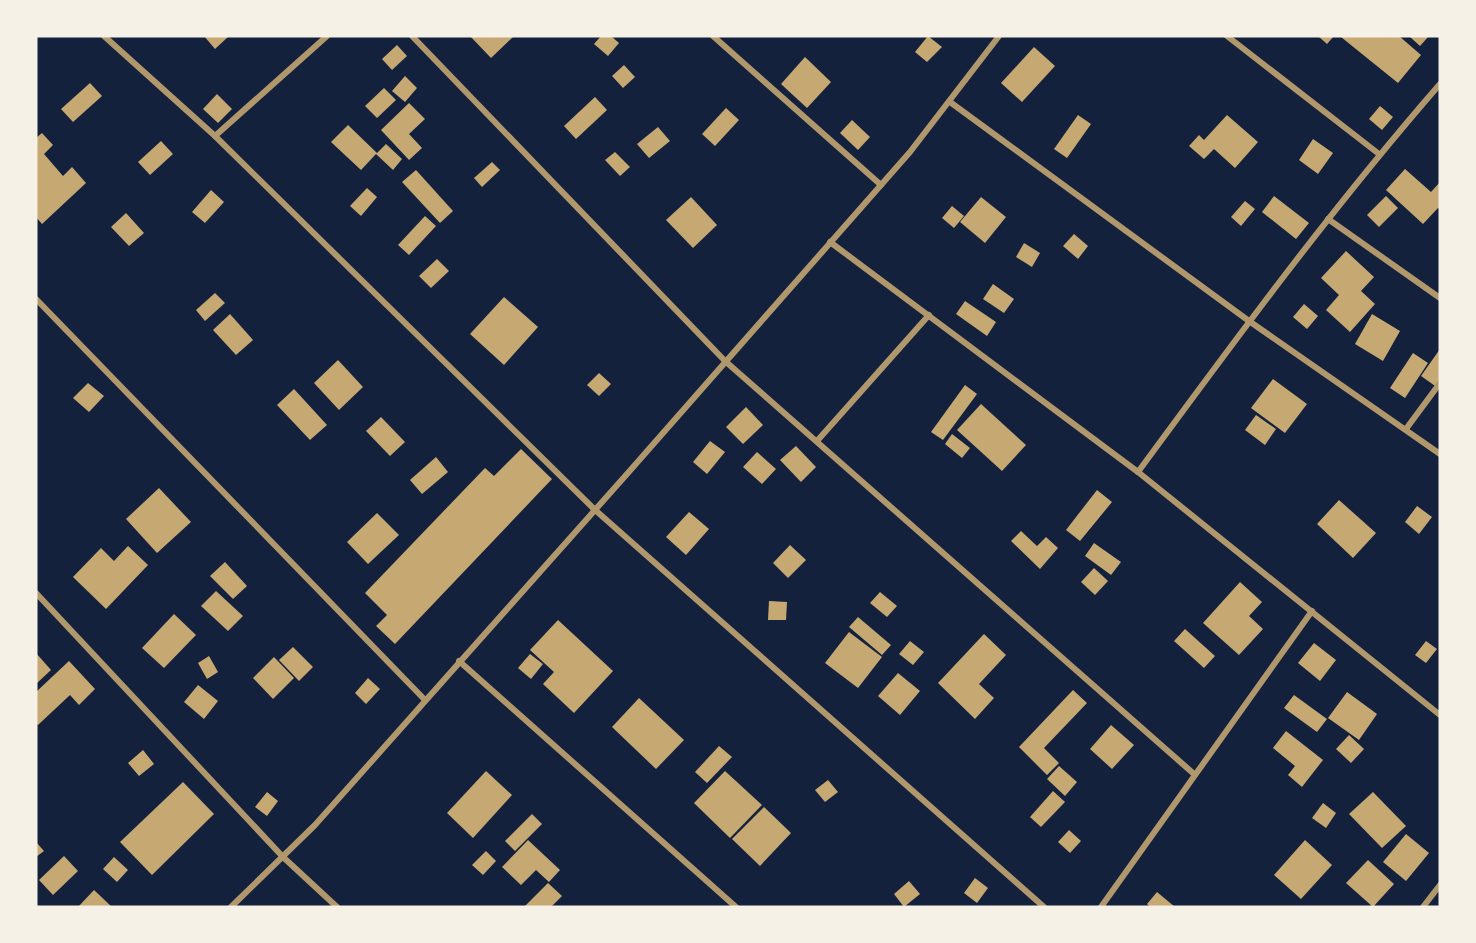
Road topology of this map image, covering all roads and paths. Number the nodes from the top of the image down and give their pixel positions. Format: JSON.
{"nodes":[{"id":1,"x":105,"y":36,"type":"edge"},
{"id":2,"x":327,"y":36,"type":"edge"},
{"id":3,"x":412,"y":36,"type":"edge"},
{"id":4,"x":713,"y":36,"type":"edge"},
{"id":5,"x":999,"y":36,"type":"edge"},
{"id":6,"x":1227,"y":36,"type":"edge"},
{"id":7,"x":1440,"y":84,"type":"edge"},
{"id":8,"x":950,"y":102,"type":"junction"},
{"id":9,"x":215,"y":136,"type":"junction"},
{"id":10,"x":1379,"y":154,"type":"junction"},
{"id":11,"x":881,"y":185,"type":"junction"},
{"id":12,"x":1328,"y":219,"type":"junction"},
{"id":13,"x":830,"y":242,"type":"junction"},
{"id":14,"x":1440,"y":298,"type":"edge"},
{"id":15,"x":36,"y":299,"type":"edge"},
{"id":16,"x":929,"y":315,"type":"junction"},
{"id":17,"x":1249,"y":321,"type":"junction"},
{"id":18,"x":725,"y":361,"type":"junction"},
{"id":19,"x":1440,"y":383,"type":"edge"},
{"id":20,"x":1406,"y":429,"type":"junction"},
{"id":21,"x":817,"y":441,"type":"junction"},
{"id":22,"x":1440,"y":454,"type":"edge"},
{"id":23,"x":1138,"y":472,"type":"junction"},
{"id":24,"x":594,"y":509,"type":"junction"},
{"id":25,"x":36,"y":593,"type":"edge"},
{"id":26,"x":1312,"y":611,"type":"junction"},
{"id":27,"x":459,"y":661,"type":"junction"},
{"id":28,"x":425,"y":700,"type":"junction"},
{"id":29,"x":1440,"y":715,"type":"edge"},
{"id":30,"x":1194,"y":774,"type":"junction"},
{"id":31,"x":284,"y":857,"type":"junction"},
{"id":32,"x":1440,"y":885,"type":"edge"},
{"id":33,"x":231,"y":907,"type":"edge"},
{"id":34,"x":337,"y":907,"type":"edge"},
{"id":35,"x":736,"y":907,"type":"edge"},
{"id":36,"x":1044,"y":907,"type":"edge"},
{"id":37,"x":1101,"y":907,"type":"edge"},
{"id":38,"x":1423,"y":907,"type":"edge"}],
"edges":[{"from":1,"to":9,"type":"street"},
{"from":2,"to":9,"type":"street"},
{"from":3,"to":18,"type":"street"},
{"from":4,"to":11,"type":"street"},
{"from":5,"to":8,"type":"street"},
{"from":6,"to":10,"type":"street"},
{"from":7,"to":10,"type":"street"},
{"from":8,"to":11,"type":"street"},
{"from":8,"to":17,"type":"street"},
{"from":9,"to":24,"type":"street"},
{"from":10,"to":12,"type":"street"},
{"from":11,"to":13,"type":"street"},
{"from":12,"to":14,"type":"street"},
{"from":12,"to":17,"type":"street"},
{"from":13,"to":16,"type":"street"},
{"from":13,"to":18,"type":"street"},
{"from":15,"to":28,"type":"street"},
{"from":16,"to":21,"type":"street"},
{"from":16,"to":23,"type":"street"},
{"from":17,"to":20,"type":"street"},
{"from":17,"to":23,"type":"street"},
{"from":18,"to":21,"type":"street"},
{"from":18,"to":24,"type":"street"},
{"from":19,"to":20,"type":"street"},
{"from":20,"to":22,"type":"street"},
{"from":21,"to":30,"type":"street"},
{"from":23,"to":26,"type":"street"},
{"from":24,"to":27,"type":"street"},
{"from":24,"to":36,"type":"street"},
{"from":25,"to":31,"type":"street"},
{"from":26,"to":29,"type":"street"},
{"from":26,"to":30,"type":"street"},
{"from":27,"to":28,"type":"street"},
{"from":27,"to":35,"type":"street"},
{"from":28,"to":31,"type":"street"},
{"from":30,"to":37,"type":"street"},
{"from":31,"to":33,"type":"street"},
{"from":31,"to":34,"type":"street"},
{"from":32,"to":38,"type":"street"}]}
